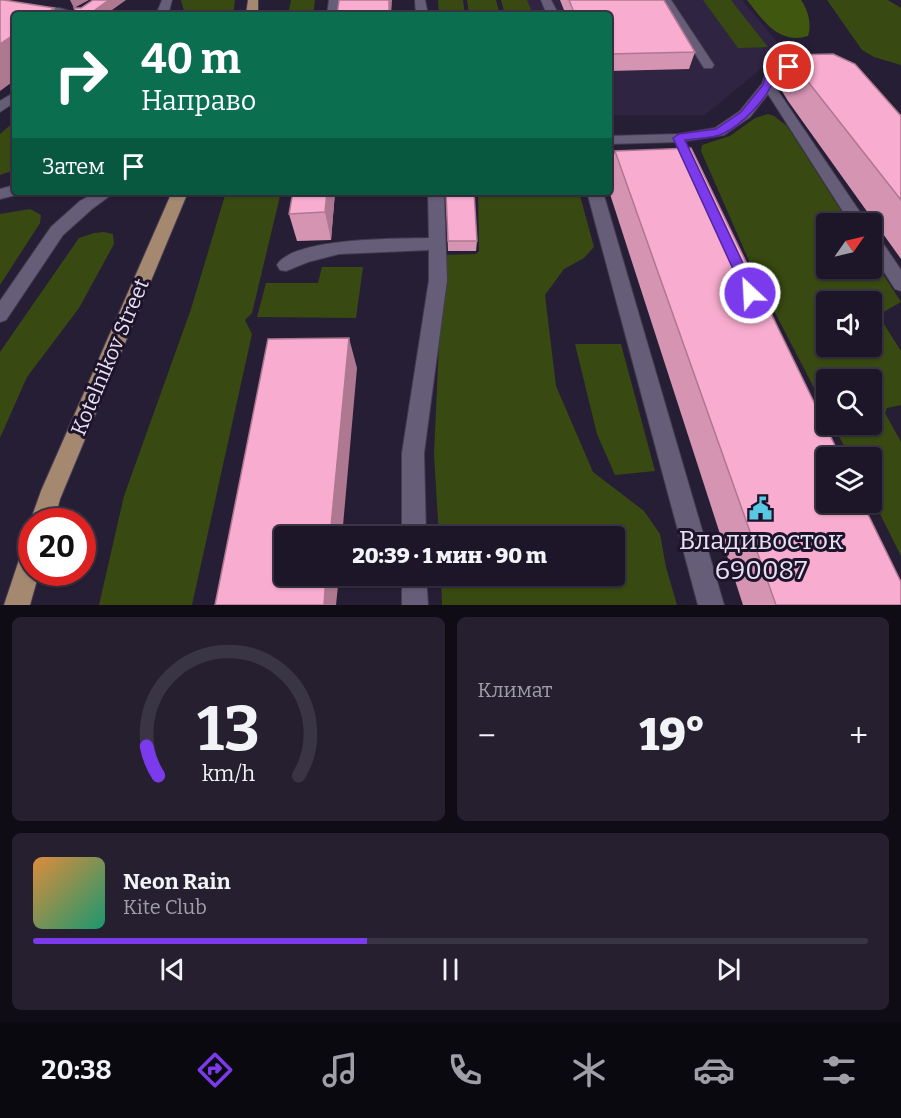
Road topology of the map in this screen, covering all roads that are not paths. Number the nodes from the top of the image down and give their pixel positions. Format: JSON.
{"nodes":[{"id":1,"x":34,"y":0,"type":"edge"},
{"id":2,"x":666,"y":0,"type":"edge"},
{"id":3,"x":21,"y":10,"type":"junction"},
{"id":4,"x":18,"y":12,"type":"edge"},
{"id":5,"x":73,"y":12,"type":"edge"},
{"id":6,"x":708,"y":65,"type":"dead end"},
{"id":7,"x":824,"y":69,"type":"edge"},
{"id":8,"x":768,"y":85,"type":"junction"},
{"id":9,"x":679,"y":138,"type":"junction"},
{"id":10,"x":612,"y":140,"type":"edge"},
{"id":11,"x":688,"y":157,"type":"edge"},
{"id":12,"x":102,"y":195,"type":"edge"},
{"id":13,"x":179,"y":195,"type":"edge"},
{"id":14,"x":436,"y":195,"type":"edge"},
{"id":15,"x":596,"y":195,"type":"edge"},
{"id":16,"x":853,"y":213,"type":"edge"},
{"id":17,"x":437,"y":244,"type":"junction"},
{"id":18,"x":882,"y":255,"type":"edge"},
{"id":19,"x":286,"y":266,"type":"dead end"},
{"id":20,"x":901,"y":284,"type":"edge"},
{"id":21,"x":0,"y":315,"type":"edge"},
{"id":22,"x":46,"y":508,"type":"edge"},
{"id":23,"x":414,"y":526,"type":"edge"},
{"id":24,"x":23,"y":586,"type":"edge"},
{"id":25,"x":414,"y":586,"type":"edge"},
{"id":26,"x":17,"y":605,"type":"edge"},
{"id":27,"x":415,"y":605,"type":"edge"},
{"id":28,"x":711,"y":605,"type":"edge"}],
"edges":[{"from":1,"to":3,"type":"main road"},
{"from":2,"to":6,"type":"main road"},
{"from":3,"to":4,"type":"main road"},
{"from":3,"to":5,"type":"main road"},
{"from":7,"to":8,"type":"main road"},
{"from":8,"to":9,"type":"main road"},
{"from":8,"to":16,"type":"main road"},
{"from":9,"to":10,"type":"main road"},
{"from":9,"to":11,"type":"main road"},
{"from":12,"to":21,"type":"main road"},
{"from":13,"to":22,"type":"main road","name":"Kotelnikov Street"},
{"from":14,"to":17,"type":"main road"},
{"from":15,"to":28,"type":"main road"},
{"from":17,"to":19,"type":"main road"},
{"from":17,"to":23,"type":"main road"},
{"from":18,"to":20,"type":"main road"},
{"from":24,"to":26,"type":"main road"},
{"from":25,"to":27,"type":"main road"}]}
